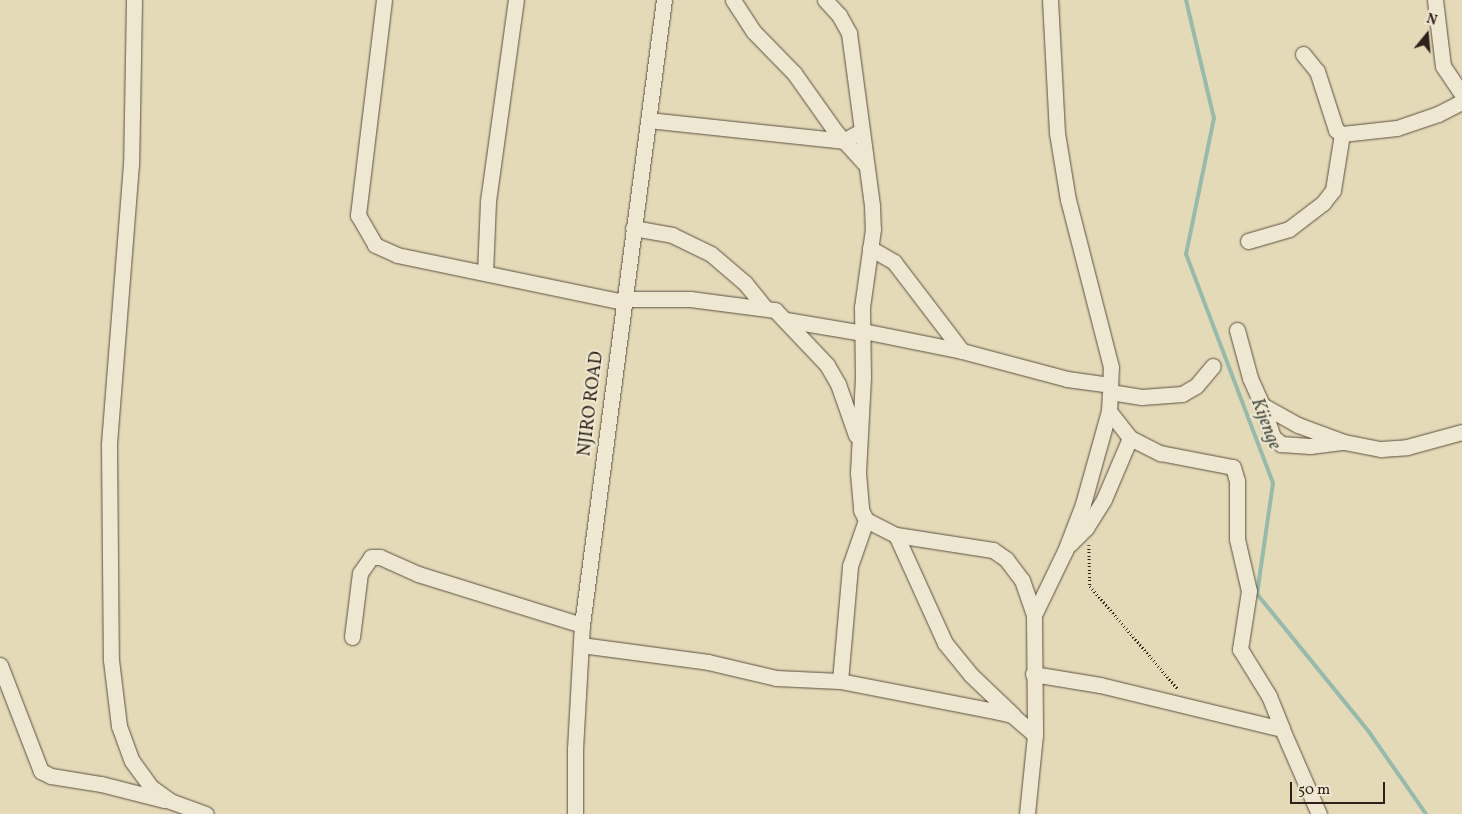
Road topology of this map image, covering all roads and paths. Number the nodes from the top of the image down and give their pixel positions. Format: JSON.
{"nodes":[{"id":1,"x":134,"y":0,"type":"edge"},
{"id":2,"x":384,"y":0,"type":"edge"},
{"id":3,"x":516,"y":0,"type":"edge"},
{"id":4,"x":664,"y":0,"type":"edge"},
{"id":5,"x":733,"y":0,"type":"edge"},
{"id":6,"x":824,"y":0,"type":"edge"},
{"id":7,"x":1050,"y":0,"type":"edge"},
{"id":8,"x":1435,"y":0,"type":"edge"},
{"id":9,"x":1303,"y":54,"type":"dead end"},
{"id":10,"x":1462,"y":94,"type":"edge"},
{"id":11,"x":1462,"y":102,"type":"edge"},
{"id":12,"x":648,"y":120,"type":"junction"},
{"id":13,"x":861,"y":131,"type":"junction"},
{"id":14,"x":1342,"y":134,"type":"junction"},
{"id":15,"x":844,"y":141,"type":"junction"},
{"id":16,"x":865,"y":164,"type":"junction"},
{"id":17,"x":633,"y":228,"type":"junction"},
{"id":18,"x":1248,"y":241,"type":"dead end"},
{"id":19,"x":870,"y":248,"type":"junction"},
{"id":20,"x":485,"y":273,"type":"junction"},
{"id":21,"x":625,"y":300,"type":"junction"},
{"id":22,"x":765,"y":308,"type":"junction"},
{"id":23,"x":786,"y":320,"type":"junction"},
{"id":24,"x":1237,"y":330,"type":"dead end"},
{"id":25,"x":863,"y":332,"type":"junction"},
{"id":26,"x":962,"y":351,"type":"junction"},
{"id":27,"x":1213,"y":366,"type":"dead end"},
{"id":28,"x":1110,"y":389,"type":"junction"},
{"id":29,"x":1262,"y":405,"type":"junction"},
{"id":30,"x":1109,"y":412,"type":"junction"},
{"id":31,"x":1462,"y":432,"type":"edge"},
{"id":32,"x":1130,"y":438,"type":"junction"},
{"id":33,"x":1344,"y":442,"type":"junction"},
{"id":34,"x":859,"y":444,"type":"junction"},
{"id":35,"x":866,"y":520,"type":"junction"},
{"id":36,"x":1086,"y":528,"type":"junction"},
{"id":37,"x":896,"y":536,"type":"junction"},
{"id":38,"x":1067,"y":546,"type":"junction"},
{"id":39,"x":1034,"y":615,"type":"junction"},
{"id":40,"x":582,"y":625,"type":"junction"},
{"id":41,"x":352,"y":637,"type":"dead end"},
{"id":42,"x":581,"y":645,"type":"junction"},
{"id":43,"x":0,"y":665,"type":"edge"},
{"id":44,"x":1033,"y":674,"type":"junction"},
{"id":45,"x":840,"y":681,"type":"junction"},
{"id":46,"x":1034,"y":704,"type":"junction"},
{"id":47,"x":1191,"y":705,"type":"junction"},
{"id":48,"x":1012,"y":715,"type":"junction"},
{"id":49,"x":1282,"y":729,"type":"junction"},
{"id":50,"x":1034,"y":735,"type":"junction"},
{"id":51,"x":170,"y":801,"type":"junction"},
{"id":52,"x":206,"y":814,"type":"edge"},
{"id":53,"x":575,"y":814,"type":"edge"},
{"id":54,"x":1027,"y":814,"type":"edge"},
{"id":55,"x":1319,"y":814,"type":"edge"}],
"edges":[{"from":1,"to":51,"type":"street"},
{"from":2,"to":20,"type":"street"},
{"from":3,"to":20,"type":"street"},
{"from":4,"to":12,"type":"street","name":"NJIRO ROAD"},
{"from":5,"to":15,"type":"street"},
{"from":6,"to":13,"type":"street"},
{"from":7,"to":28,"type":"street"},
{"from":8,"to":10,"type":"street"},
{"from":9,"to":14,"type":"street"},
{"from":11,"to":14,"type":"street"},
{"from":12,"to":15,"type":"street"},
{"from":12,"to":17,"type":"street","name":"NJIRO ROAD"},
{"from":13,"to":15,"type":"street"},
{"from":13,"to":16,"type":"street"},
{"from":14,"to":18,"type":"street"},
{"from":15,"to":16,"type":"street"},
{"from":16,"to":19,"type":"street"},
{"from":17,"to":21,"type":"street","name":"NJIRO ROAD"},
{"from":17,"to":22,"type":"street"},
{"from":19,"to":25,"type":"street"},
{"from":19,"to":26,"type":"street"},
{"from":20,"to":21,"type":"street"},
{"from":21,"to":22,"type":"street"},
{"from":21,"to":40,"type":"street","name":"NJIRO ROAD"},
{"from":22,"to":23,"type":"street"},
{"from":23,"to":25,"type":"street"},
{"from":23,"to":34,"type":"street"},
{"from":24,"to":29,"type":"street"},
{"from":25,"to":26,"type":"street"},
{"from":25,"to":34,"type":"street"},
{"from":26,"to":28,"type":"street"},
{"from":27,"to":28,"type":"street"},
{"from":28,"to":30,"type":"street"},
{"from":29,"to":33,"type":"street"},
{"from":29,"to":33,"type":"street"},
{"from":30,"to":32,"type":"street"},
{"from":30,"to":38,"type":"street"},
{"from":31,"to":33,"type":"street"},
{"from":32,"to":36,"type":"street"},
{"from":32,"to":49,"type":"street"},
{"from":34,"to":35,"type":"street"},
{"from":35,"to":37,"type":"street"},
{"from":35,"to":45,"type":"street"},
{"from":36,"to":38,"type":"street"},
{"from":36,"to":47,"type":"path"},
{"from":37,"to":39,"type":"street"},
{"from":37,"to":48,"type":"street"},
{"from":38,"to":39,"type":"street"},
{"from":39,"to":44,"type":"street"},
{"from":40,"to":41,"type":"street"},
{"from":40,"to":42,"type":"street","name":"NJIRO ROAD"},
{"from":42,"to":45,"type":"street"},
{"from":42,"to":53,"type":"street","name":"NJIRO ROAD"},
{"from":43,"to":51,"type":"street"},
{"from":44,"to":46,"type":"street"},
{"from":44,"to":47,"type":"street"},
{"from":45,"to":48,"type":"street"},
{"from":46,"to":48,"type":"street"},
{"from":46,"to":50,"type":"street"},
{"from":47,"to":49,"type":"street"},
{"from":48,"to":50,"type":"street"},
{"from":49,"to":55,"type":"street"},
{"from":50,"to":54,"type":"street"},
{"from":51,"to":52,"type":"street"}]}
